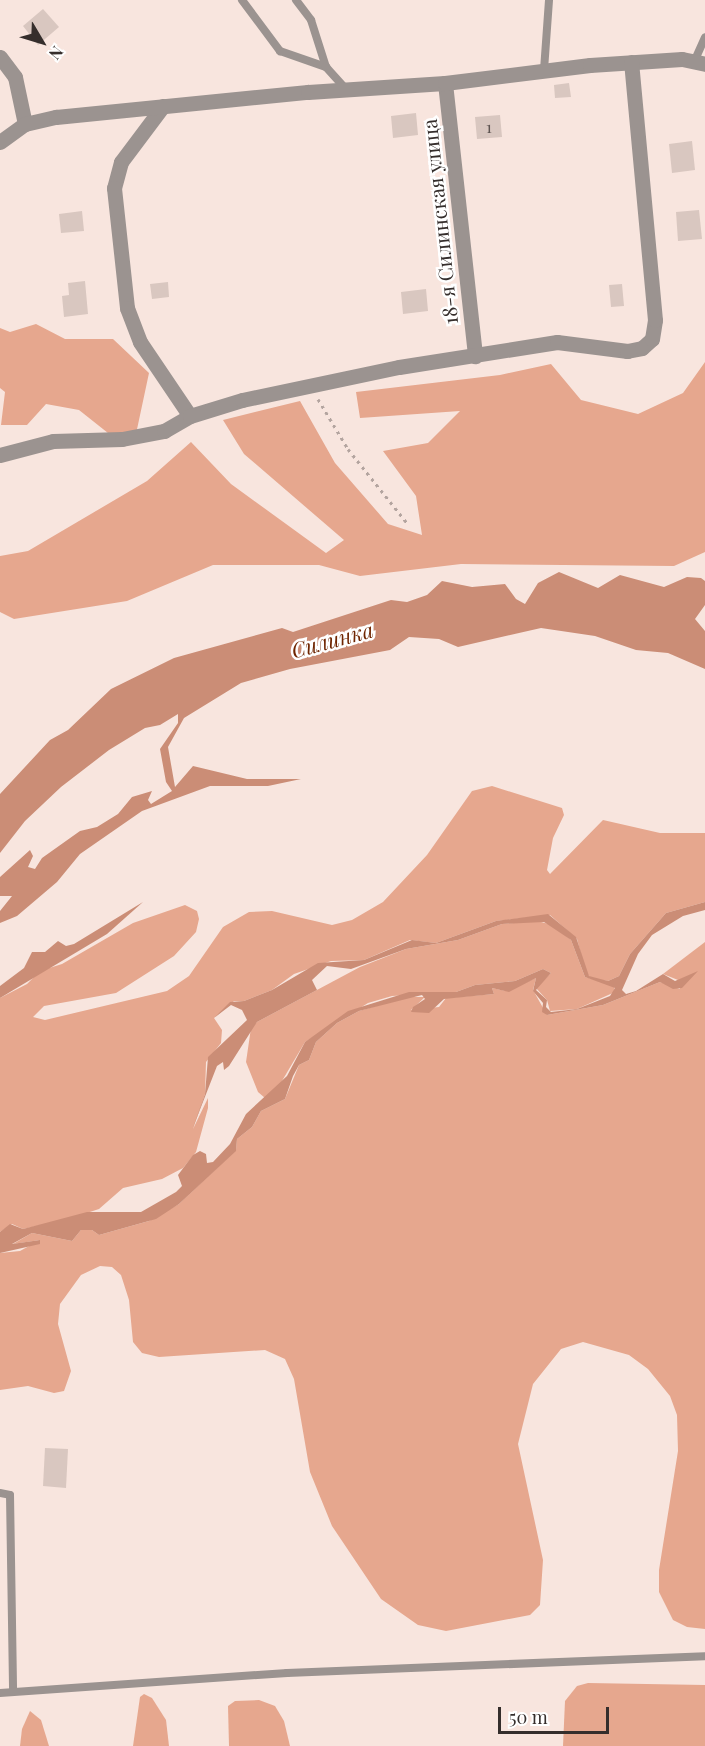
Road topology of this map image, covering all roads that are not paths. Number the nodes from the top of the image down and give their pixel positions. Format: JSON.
{"nodes":[{"id":1,"x":243,"y":0,"type":"edge"},
{"id":2,"x":296,"y":0,"type":"edge"},
{"id":3,"x":549,"y":0,"type":"edge"},
{"id":4,"x":705,"y":37,"type":"edge"},
{"id":5,"x":0,"y":57,"type":"edge"},
{"id":6,"x":632,"y":62,"type":"junction"},
{"id":7,"x":699,"y":63,"type":"edge"},
{"id":8,"x":326,"y":67,"type":"junction"},
{"id":9,"x":544,"y":70,"type":"junction"},
{"id":10,"x":445,"y":83,"type":"junction"},
{"id":11,"x":346,"y":89,"type":"junction"},
{"id":12,"x":163,"y":106,"type":"junction"},
{"id":13,"x":26,"y":124,"type":"junction"},
{"id":14,"x":0,"y":142,"type":"edge"},
{"id":15,"x":475,"y":356,"type":"junction"},
{"id":16,"x":190,"y":416,"type":"junction"},
{"id":17,"x":0,"y":455,"type":"edge"},
{"id":18,"x":0,"y":1493,"type":"edge"},
{"id":19,"x":705,"y":1656,"type":"edge"},
{"id":20,"x":13,"y":1691,"type":"junction"},
{"id":21,"x":0,"y":1693,"type":"edge"}],
"edges":[{"from":1,"to":8,"type":"lane"},
{"from":2,"to":8,"type":"lane"},
{"from":3,"to":9,"type":"lane"},
{"from":4,"to":7,"type":"lane"},
{"from":5,"to":13,"type":"street"},
{"from":6,"to":7,"type":"street"},
{"from":6,"to":9,"type":"street"},
{"from":6,"to":15,"type":"street"},
{"from":8,"to":11,"type":"lane"},
{"from":9,"to":10,"type":"street"},
{"from":10,"to":11,"type":"street"},
{"from":10,"to":15,"type":"street","name":"18-я Силинская улица"},
{"from":11,"to":12,"type":"street"},
{"from":12,"to":13,"type":"street"},
{"from":12,"to":16,"type":"street"},
{"from":13,"to":14,"type":"street"},
{"from":15,"to":16,"type":"street"},
{"from":16,"to":17,"type":"street"},
{"from":18,"to":20,"type":"lane"},
{"from":19,"to":20,"type":"lane"},
{"from":20,"to":21,"type":"lane"}]}
